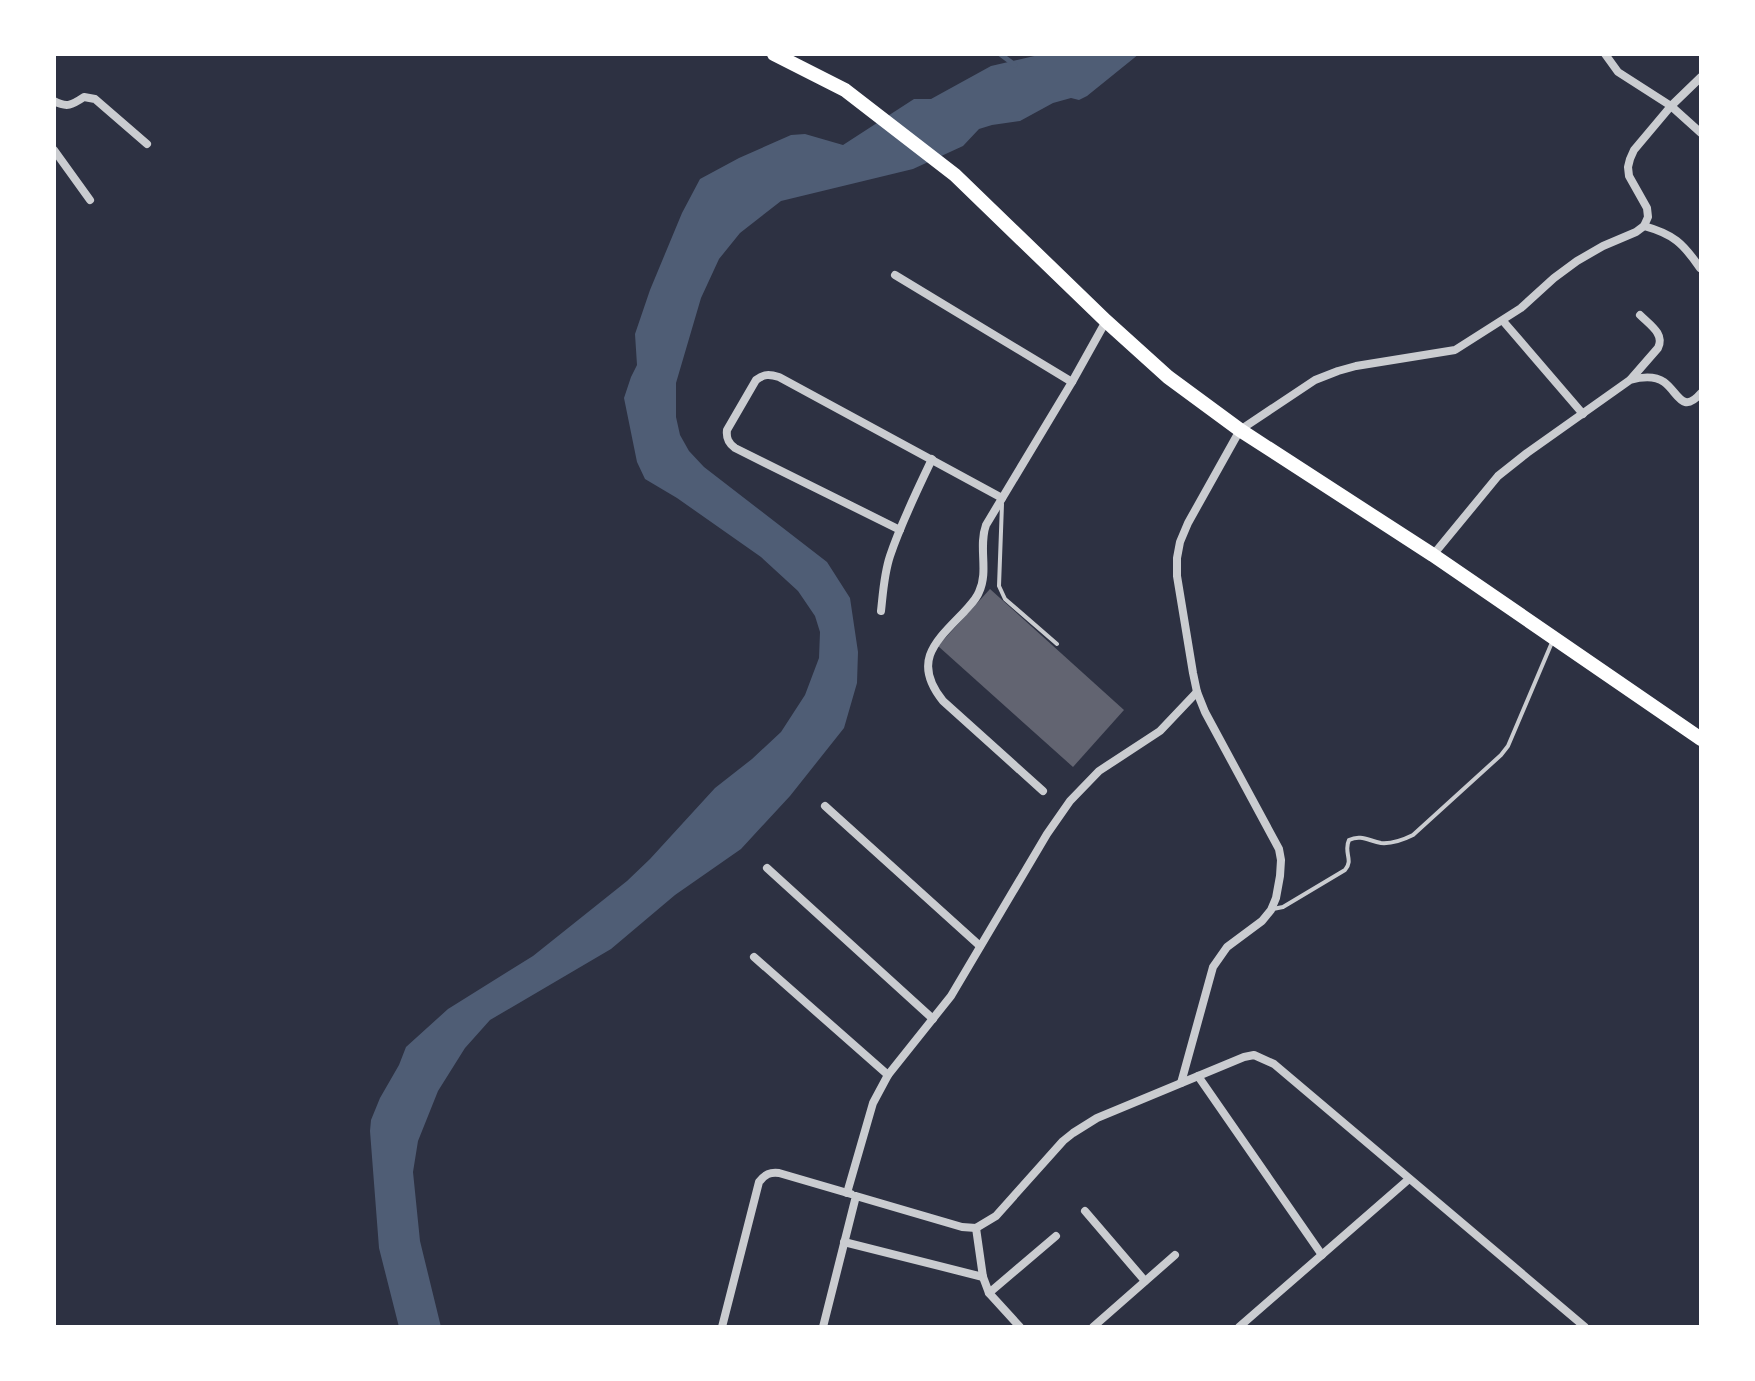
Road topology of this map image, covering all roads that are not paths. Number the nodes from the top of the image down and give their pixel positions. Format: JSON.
{"nodes":[{"id":1,"x":774,"y":54,"type":"edge"},
{"id":2,"x":1605,"y":54,"type":"edge"},
{"id":3,"x":1701,"y":77,"type":"edge"},
{"id":4,"x":54,"y":101,"type":"edge"},
{"id":5,"x":1671,"y":106,"type":"junction"},
{"id":6,"x":1701,"y":133,"type":"edge"},
{"id":7,"x":147,"y":144,"type":"dead end"},
{"id":8,"x":54,"y":150,"type":"edge"},
{"id":9,"x":90,"y":200,"type":"dead end"},
{"id":10,"x":1644,"y":226,"type":"junction"},
{"id":11,"x":1700,"y":268,"type":"edge"},
{"id":12,"x":895,"y":275,"type":"dead end"},
{"id":13,"x":1640,"y":315,"type":"dead end"},
{"id":14,"x":1106,"y":321,"type":"junction"},
{"id":15,"x":1503,"y":321,"type":"junction"},
{"id":16,"x":1630,"y":380,"type":"junction"},
{"id":17,"x":1072,"y":382,"type":"junction"},
{"id":18,"x":1701,"y":393,"type":"edge"},
{"id":19,"x":1583,"y":414,"type":"junction"},
{"id":20,"x":1240,"y":430,"type":"junction"},
{"id":21,"x":932,"y":459,"type":"junction"},
{"id":22,"x":1002,"y":498,"type":"junction"},
{"id":23,"x":900,"y":530,"type":"junction"},
{"id":24,"x":1433,"y":555,"type":"junction"},
{"id":25,"x":881,"y":611,"type":"dead end"},
{"id":26,"x":1554,"y":638,"type":"junction"},
{"id":27,"x":1057,"y":644,"type":"dead end"},
{"id":28,"x":1197,"y":692,"type":"junction"},
{"id":29,"x":1701,"y":739,"type":"edge"},
{"id":30,"x":1043,"y":791,"type":"dead end"},
{"id":31,"x":825,"y":806,"type":"dead end"},
{"id":32,"x":767,"y":868,"type":"dead end"},
{"id":33,"x":1271,"y":910,"type":"junction"},
{"id":34,"x":980,"y":946,"type":"junction"},
{"id":35,"x":754,"y":957,"type":"dead end"},
{"id":36,"x":933,"y":1019,"type":"junction"},
{"id":37,"x":888,"y":1075,"type":"junction"},
{"id":38,"x":1198,"y":1076,"type":"junction"},
{"id":39,"x":1181,"y":1083,"type":"junction"},
{"id":40,"x":1409,"y":1179,"type":"junction"},
{"id":41,"x":851,"y":1194,"type":"junction"},
{"id":42,"x":1085,"y":1211,"type":"dead end"},
{"id":43,"x":976,"y":1228,"type":"junction"},
{"id":44,"x":1056,"y":1236,"type":"dead end"},
{"id":45,"x":844,"y":1242,"type":"junction"},
{"id":46,"x":1175,"y":1255,"type":"dead end"},
{"id":47,"x":1322,"y":1255,"type":"junction"},
{"id":48,"x":983,"y":1277,"type":"junction"},
{"id":49,"x":1145,"y":1281,"type":"junction"},
{"id":50,"x":989,"y":1293,"type":"junction"},
{"id":51,"x":722,"y":1327,"type":"edge"},
{"id":52,"x":823,"y":1327,"type":"edge"},
{"id":53,"x":1020,"y":1327,"type":"edge"},
{"id":54,"x":1093,"y":1327,"type":"edge"},
{"id":55,"x":1239,"y":1327,"type":"edge"},
{"id":56,"x":1585,"y":1327,"type":"edge"}],
"edges":[{"from":1,"to":14,"type":"highway"},
{"from":2,"to":5,"type":"street"},
{"from":3,"to":5,"type":"street"},
{"from":4,"to":7,"type":"street"},
{"from":5,"to":6,"type":"street"},
{"from":5,"to":10,"type":"street"},
{"from":8,"to":9,"type":"street"},
{"from":10,"to":11,"type":"street"},
{"from":10,"to":15,"type":"street"},
{"from":12,"to":17,"type":"street"},
{"from":13,"to":16,"type":"street"},
{"from":14,"to":17,"type":"street"},
{"from":14,"to":20,"type":"highway"},
{"from":15,"to":19,"type":"street"},
{"from":15,"to":20,"type":"street"},
{"from":16,"to":18,"type":"street"},
{"from":16,"to":19,"type":"street"},
{"from":17,"to":22,"type":"street"},
{"from":19,"to":24,"type":"street"},
{"from":20,"to":24,"type":"highway"},
{"from":20,"to":28,"type":"street"},
{"from":21,"to":22,"type":"street"},
{"from":21,"to":23,"type":"street"},
{"from":21,"to":23,"type":"street"},
{"from":22,"to":27,"type":"lane"},
{"from":22,"to":30,"type":"street"},
{"from":23,"to":25,"type":"street"},
{"from":24,"to":26,"type":"highway"},
{"from":26,"to":29,"type":"highway"},
{"from":26,"to":33,"type":"lane"},
{"from":28,"to":33,"type":"street"},
{"from":28,"to":34,"type":"street"},
{"from":31,"to":34,"type":"street"},
{"from":32,"to":36,"type":"street"},
{"from":33,"to":39,"type":"street"},
{"from":34,"to":36,"type":"street"},
{"from":35,"to":37,"type":"street"},
{"from":36,"to":37,"type":"street"},
{"from":37,"to":41,"type":"street"},
{"from":38,"to":39,"type":"street"},
{"from":38,"to":40,"type":"street"},
{"from":38,"to":47,"type":"street"},
{"from":39,"to":43,"type":"street"},
{"from":40,"to":47,"type":"street"},
{"from":40,"to":56,"type":"street"},
{"from":41,"to":43,"type":"street"},
{"from":41,"to":45,"type":"street"},
{"from":41,"to":51,"type":"street"},
{"from":42,"to":49,"type":"street"},
{"from":43,"to":48,"type":"street"},
{"from":44,"to":50,"type":"street"},
{"from":45,"to":48,"type":"street"},
{"from":45,"to":52,"type":"street"},
{"from":46,"to":49,"type":"street"},
{"from":47,"to":55,"type":"street"},
{"from":48,"to":50,"type":"street"},
{"from":49,"to":54,"type":"street"},
{"from":50,"to":53,"type":"street"}]}
